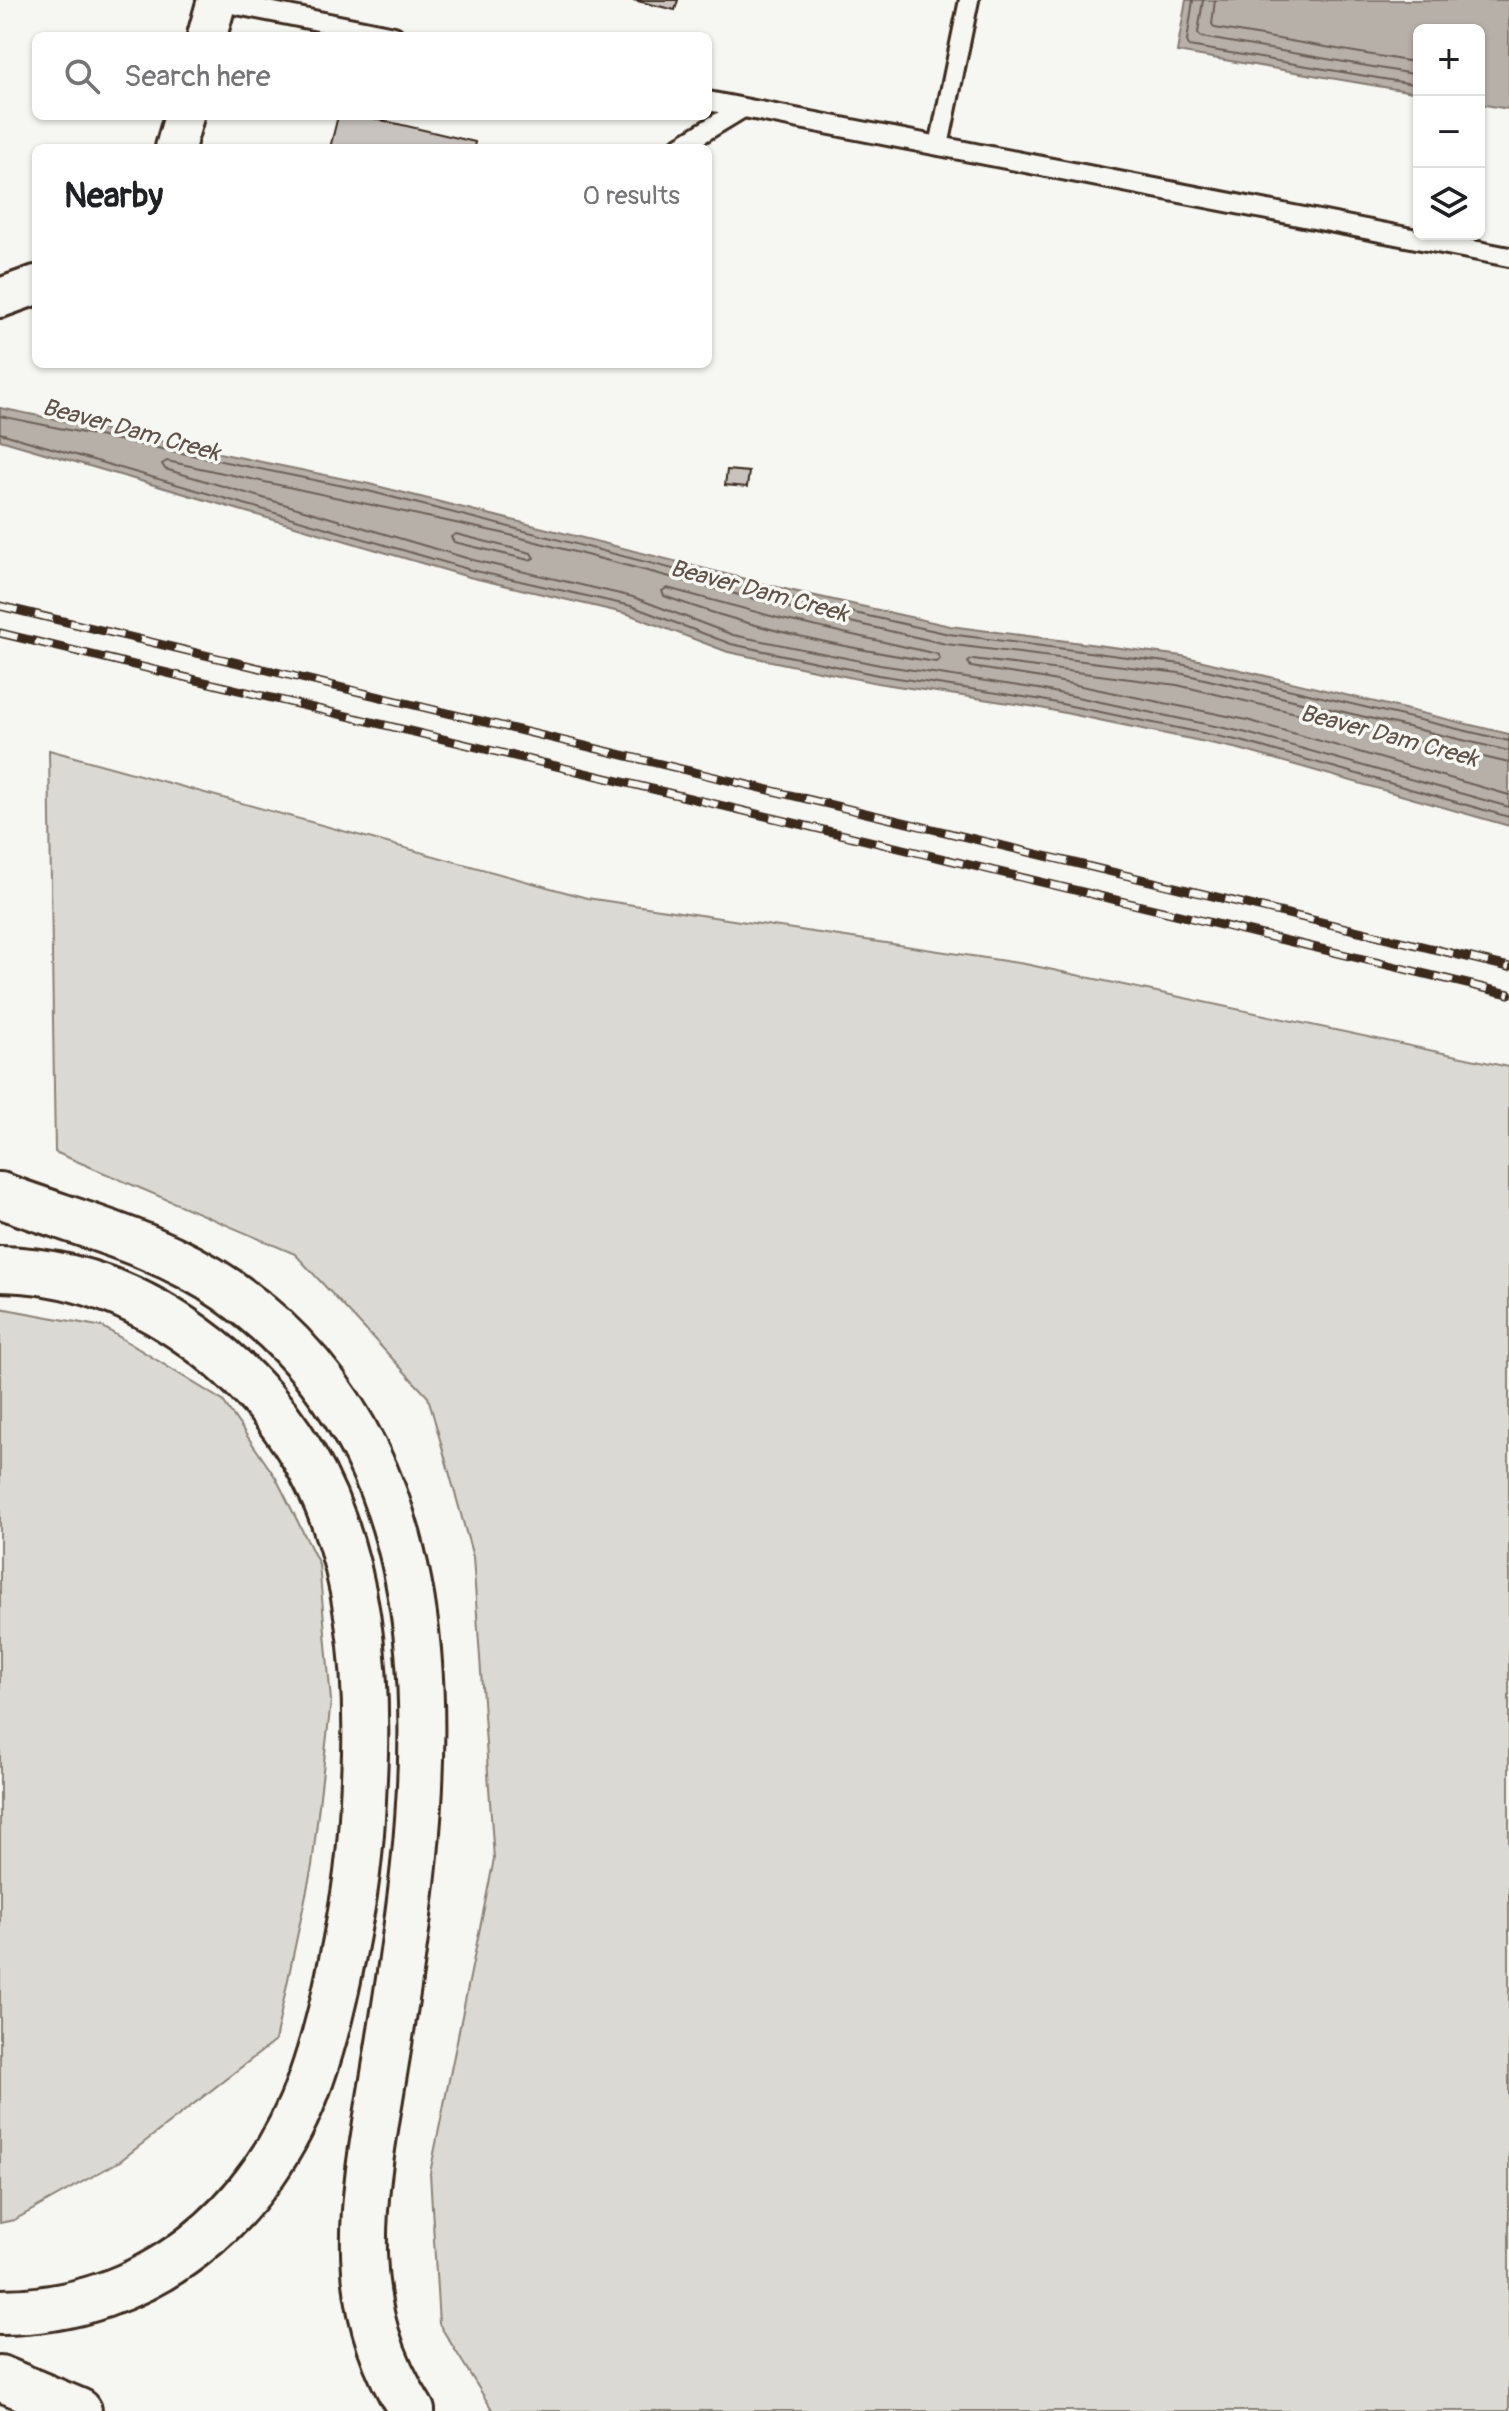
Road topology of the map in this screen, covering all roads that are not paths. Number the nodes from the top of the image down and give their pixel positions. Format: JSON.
{"nodes":[{"id":1,"x":217,"y":0,"type":"edge"},
{"id":2,"x":969,"y":0,"type":"edge"},
{"id":3,"x":208,"y":32,"type":"edge"},
{"id":4,"x":374,"y":32,"type":"edge"},
{"id":5,"x":712,"y":102,"type":"edge"},
{"id":6,"x":743,"y":108,"type":"junction"},
{"id":7,"x":183,"y":120,"type":"edge"},
{"id":8,"x":176,"y":144,"type":"edge"},
{"id":9,"x":684,"y":144,"type":"edge"},
{"id":10,"x":939,"y":146,"type":"junction"},
{"id":11,"x":1509,"y":257,"type":"edge"},
{"id":12,"x":32,"y":286,"type":"edge"},
{"id":13,"x":0,"y":298,"type":"edge"},
{"id":14,"x":0,"y":1195,"type":"edge"},
{"id":15,"x":0,"y":1269,"type":"edge"},
{"id":16,"x":0,"y":2312,"type":"edge"},
{"id":17,"x":0,"y":2378,"type":"edge"},
{"id":18,"x":79,"y":2411,"type":"edge"},
{"id":19,"x":412,"y":2411,"type":"edge"}],
"edges":[{"from":1,"to":3,"type":"street"},
{"from":1,"to":4,"type":"lane"},
{"from":2,"to":10,"type":"lane"},
{"from":5,"to":6,"type":"lane"},
{"from":6,"to":9,"type":"lane"},
{"from":6,"to":10,"type":"lane"},
{"from":7,"to":8,"type":"street"},
{"from":10,"to":11,"type":"lane"},
{"from":12,"to":13,"type":"street"},
{"from":14,"to":19,"type":"highway"},
{"from":15,"to":16,"type":"highway"},
{"from":17,"to":18,"type":"highway"}]}
